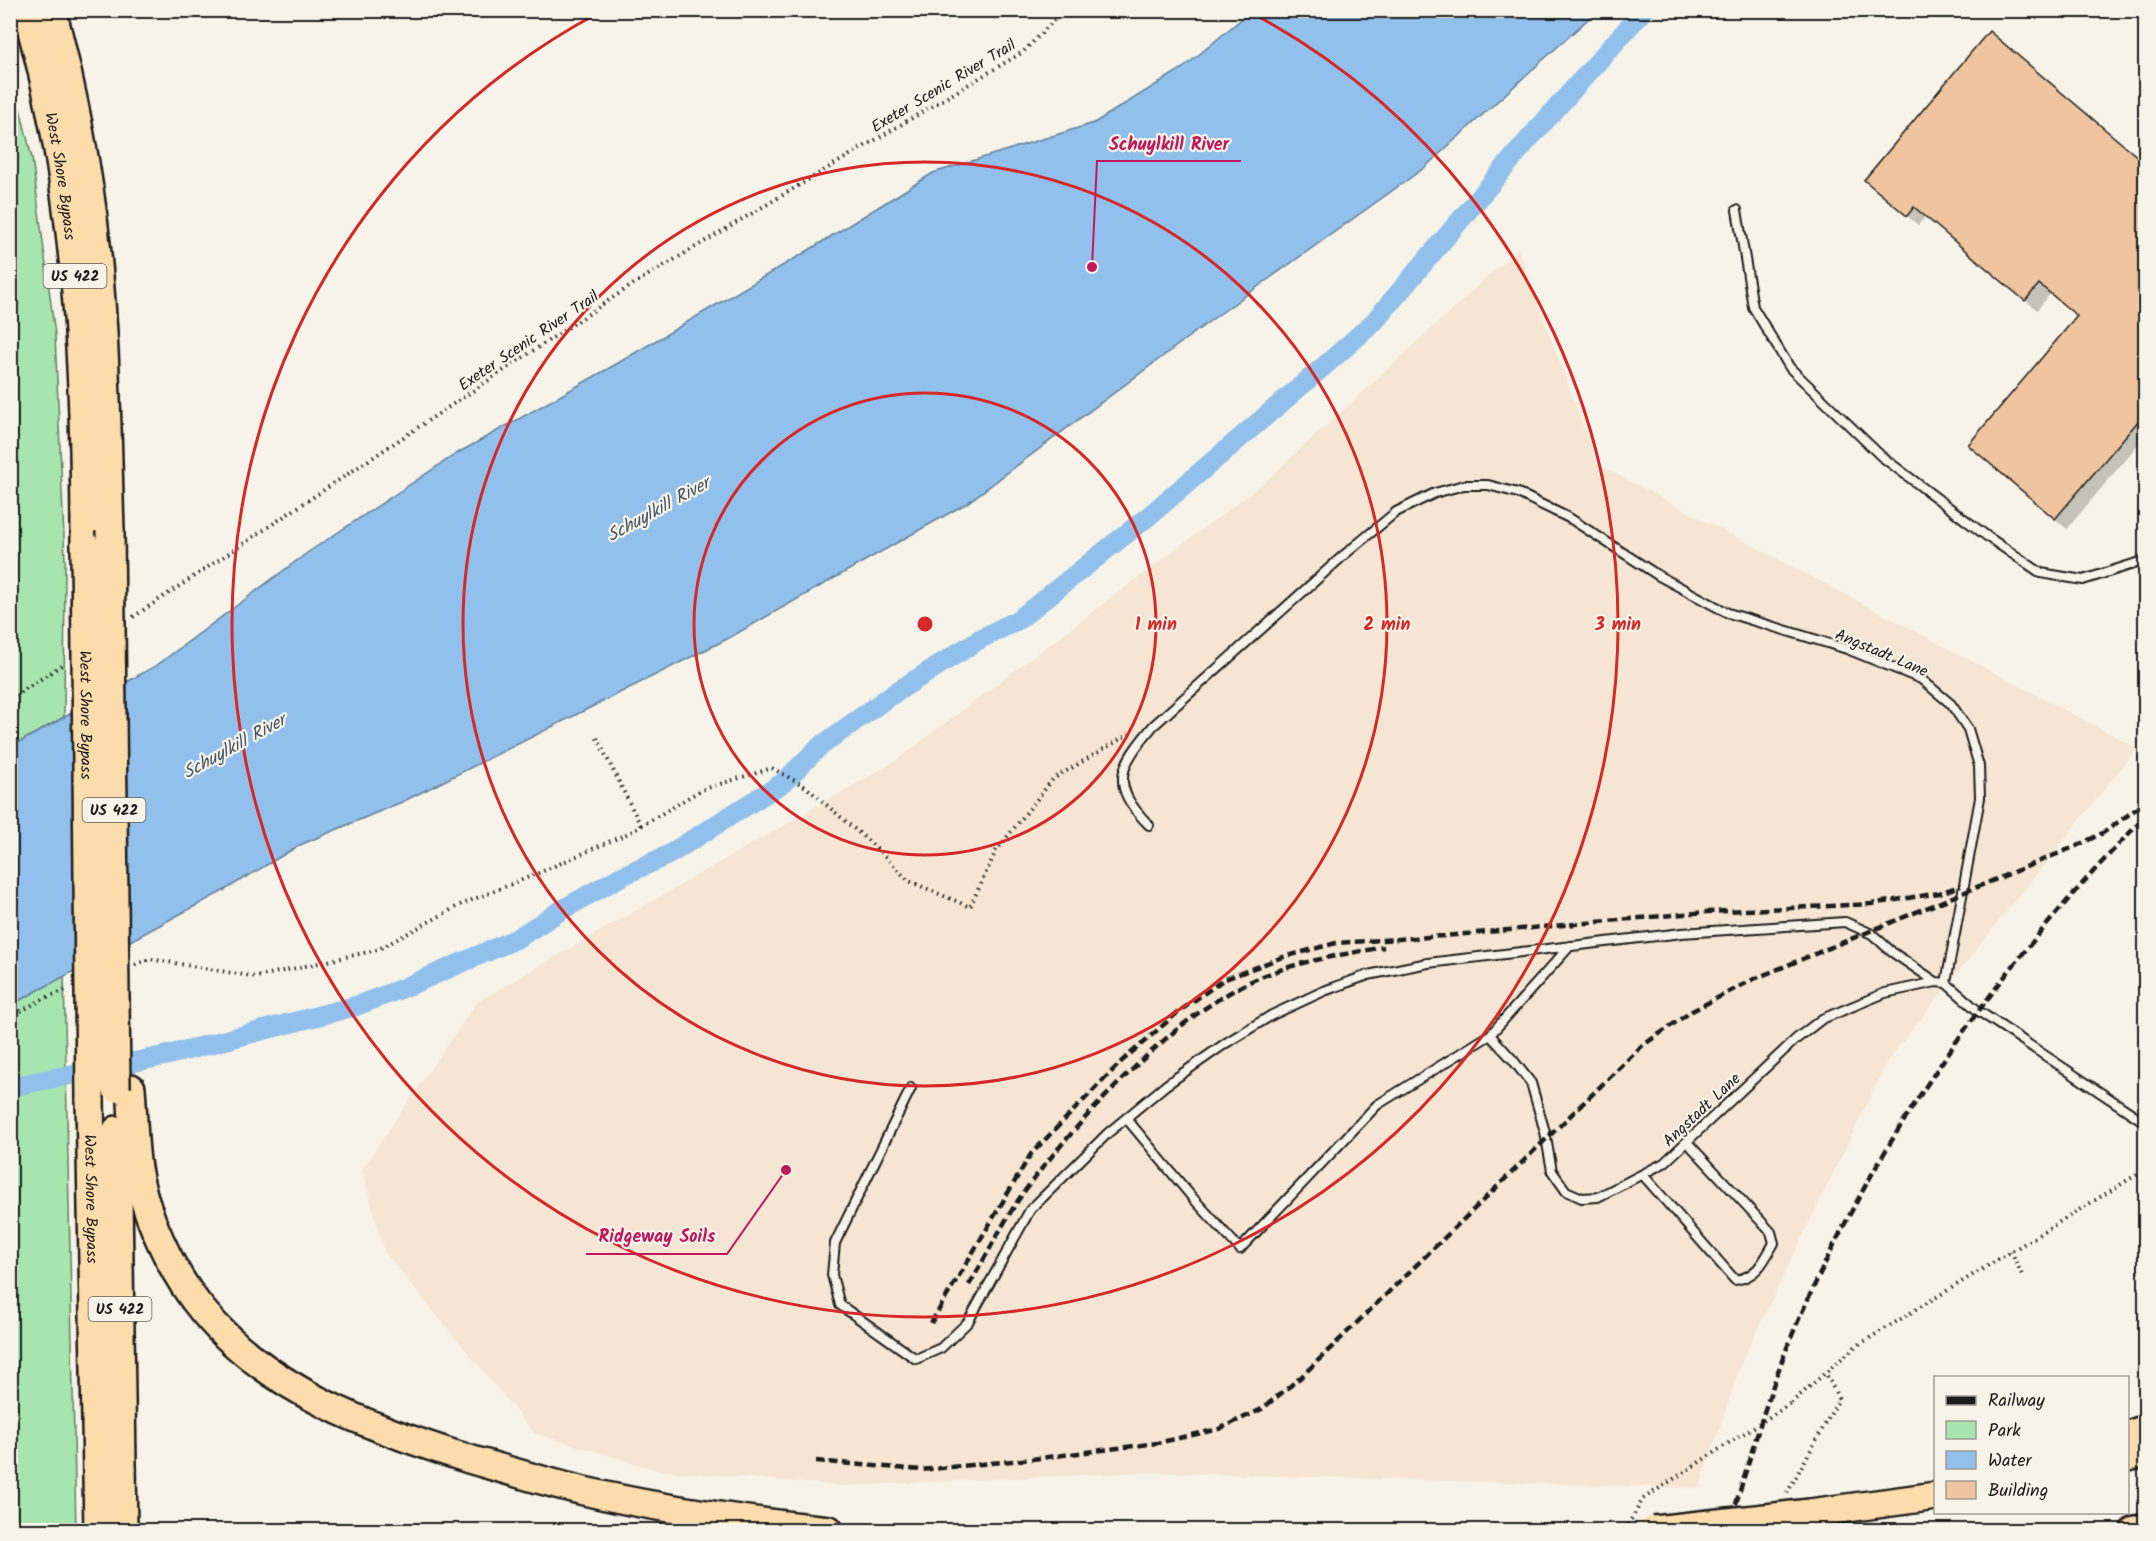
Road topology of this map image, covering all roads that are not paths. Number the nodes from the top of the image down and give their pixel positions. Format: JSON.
{"nodes":[{"id":1,"x":26,"y":10,"type":"edge"},
{"id":2,"x":52,"y":10,"type":"edge"},
{"id":3,"x":1737,"y":210,"type":"dead end"},
{"id":4,"x":2145,"y":560,"type":"edge"},
{"id":5,"x":1149,"y":825,"type":"dead end"},
{"id":6,"x":1570,"y":946,"type":"junction"},
{"id":7,"x":1936,"y":981,"type":"junction"},
{"id":8,"x":1946,"y":983,"type":"junction"},
{"id":9,"x":1490,"y":1035,"type":"junction"},
{"id":10,"x":124,"y":1088,"type":"junction"},
{"id":11,"x":911,"y":1088,"type":"dead end"},
{"id":12,"x":1126,"y":1118,"type":"junction"},
{"id":13,"x":2145,"y":1123,"type":"edge"},
{"id":14,"x":1687,"y":1142,"type":"junction"},
{"id":15,"x":1643,"y":1175,"type":"junction"},
{"id":16,"x":2145,"y":1429,"type":"edge"},
{"id":17,"x":2129,"y":1434,"type":"edge"},
{"id":18,"x":2145,"y":1453,"type":"edge"},
{"id":19,"x":2129,"y":1457,"type":"edge"},
{"id":20,"x":1934,"y":1496,"type":"edge"},
{"id":21,"x":2145,"y":1528,"type":"edge"},
{"id":22,"x":98,"y":1530,"type":"edge"},
{"id":23,"x":123,"y":1530,"type":"edge"},
{"id":24,"x":829,"y":1530,"type":"edge"},
{"id":25,"x":1653,"y":1530,"type":"edge"},
{"id":26,"x":2135,"y":1530,"type":"edge"}],
"edges":[{"from":1,"to":22,"type":"highway","name":"West Shore Bypass","number":"US 422","bridge":true},
{"from":2,"to":10,"type":"highway","name":"West Shore Bypass","number":"US 422","bridge":true},
{"from":3,"to":4,"type":"lane"},
{"from":5,"to":8,"type":"lane","name":"Angstadt Lane"},
{"from":6,"to":7,"type":"lane"},
{"from":6,"to":9,"type":"lane"},
{"from":6,"to":12,"type":"lane"},
{"from":7,"to":8,"type":"lane","name":"Angstadt Lane"},
{"from":7,"to":14,"type":"lane","name":"Angstadt Lane"},
{"from":8,"to":13,"type":"lane","name":"Angstadt Lane"},
{"from":9,"to":12,"type":"lane"},
{"from":9,"to":15,"type":"lane","name":"Angstadt Lane"},
{"from":10,"to":23,"type":"highway","name":"West Shore Bypass","number":"US 422"},
{"from":10,"to":24,"type":"highway"},
{"from":11,"to":12,"type":"lane"},
{"from":14,"to":15,"type":"lane","name":"Angstadt Lane"},
{"from":14,"to":15,"type":"lane"},
{"from":16,"to":17,"type":"highway"},
{"from":18,"to":19,"type":"highway"},
{"from":20,"to":25,"type":"highway","bridge":true},
{"from":21,"to":26,"type":"highway"}]}
